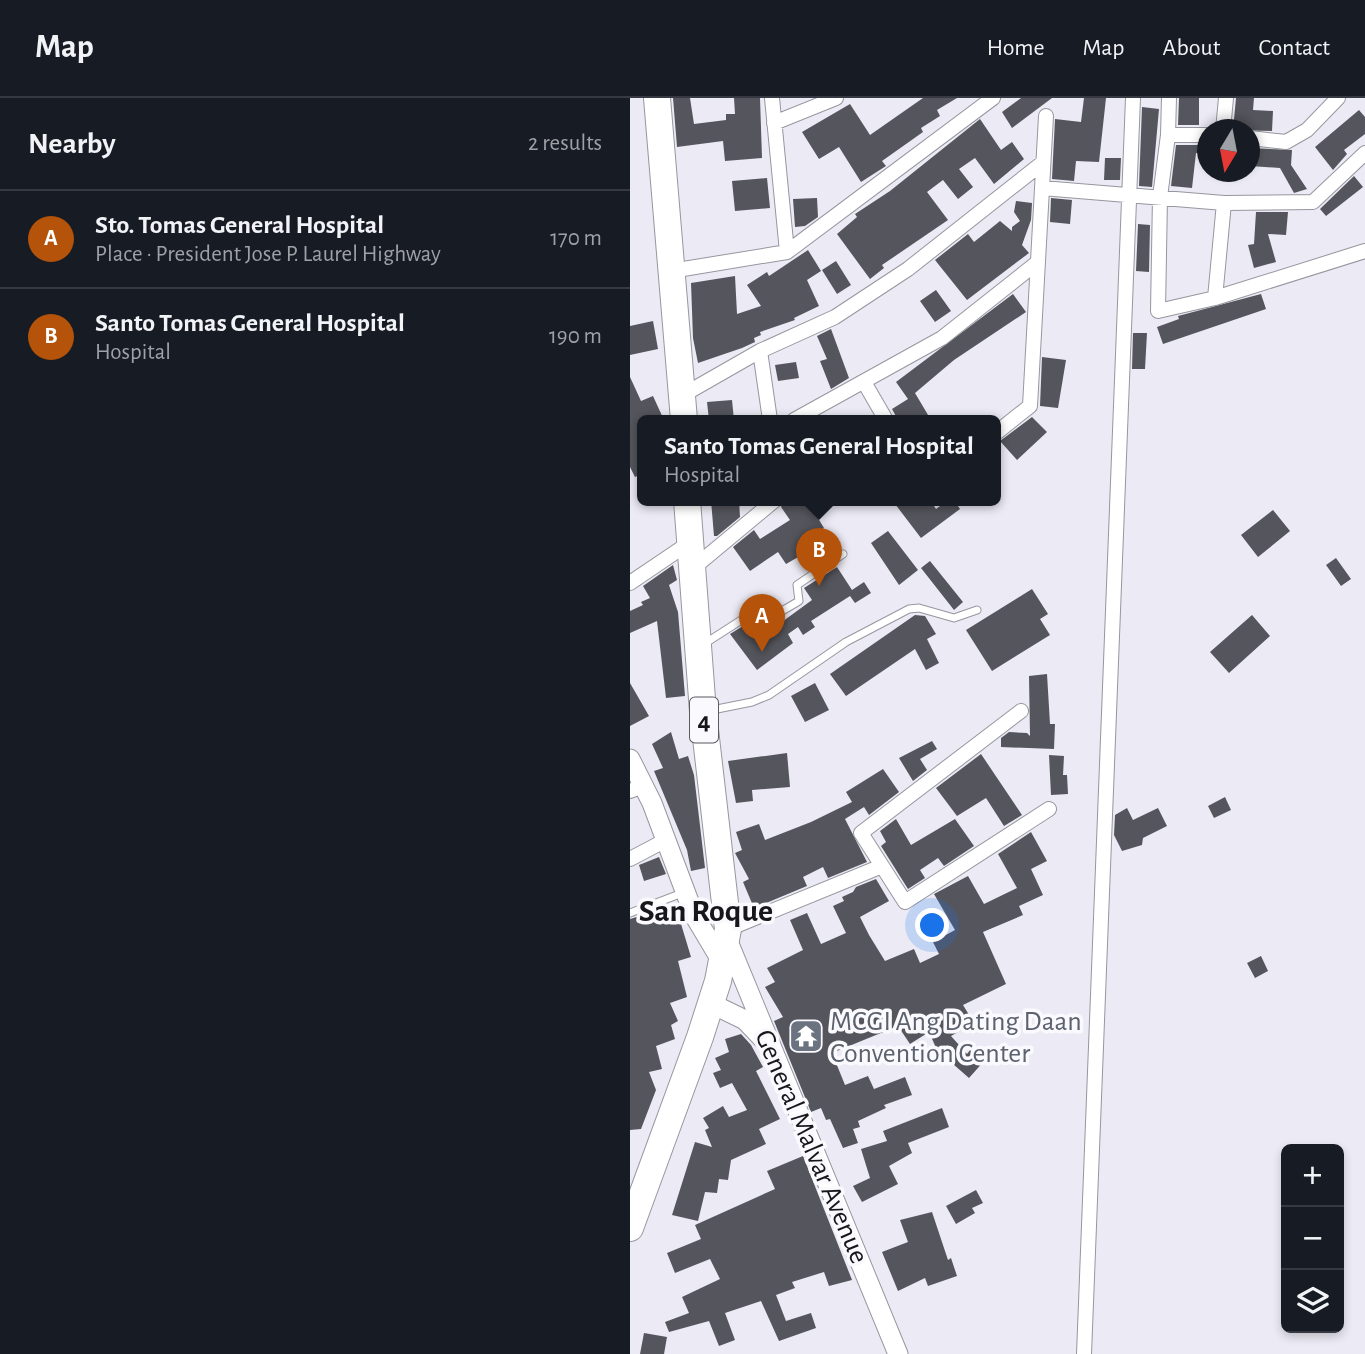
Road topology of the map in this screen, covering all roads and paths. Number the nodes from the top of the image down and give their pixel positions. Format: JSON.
{"nodes":[{"id":1,"x":657,"y":98,"type":"edge"},
{"id":2,"x":772,"y":98,"type":"edge"},
{"id":3,"x":836,"y":98,"type":"edge"},
{"id":4,"x":993,"y":98,"type":"edge"},
{"id":5,"x":1133,"y":98,"type":"edge"},
{"id":6,"x":1169,"y":98,"type":"edge"},
{"id":7,"x":1226,"y":98,"type":"edge"},
{"id":8,"x":1338,"y":98,"type":"edge"},
{"id":9,"x":1046,"y":116,"type":"dead end"},
{"id":10,"x":1224,"y":119,"type":"edge"},
{"id":11,"x":774,"y":123,"type":"junction"},
{"id":12,"x":1168,"y":135,"type":"junction"},
{"id":13,"x":1197,"y":135,"type":"edge"},
{"id":14,"x":1260,"y":139,"type":"edge"},
{"id":15,"x":1365,"y":153,"type":"edge"},
{"id":16,"x":1041,"y":164,"type":"junction"},
{"id":17,"x":1042,"y":188,"type":"junction"},
{"id":18,"x":1130,"y":194,"type":"junction"},
{"id":19,"x":1160,"y":197,"type":"junction"},
{"id":20,"x":1224,"y":203,"type":"junction"},
{"id":21,"x":1365,"y":251,"type":"edge"},
{"id":22,"x":787,"y":252,"type":"junction"},
{"id":23,"x":1038,"y":262,"type":"junction"},
{"id":24,"x":671,"y":271,"type":"junction"},
{"id":25,"x":1215,"y":298,"type":"junction"},
{"id":26,"x":760,"y":351,"type":"junction"},
{"id":27,"x":864,"y":382,"type":"junction"},
{"id":28,"x":684,"y":407,"type":"edge"},
{"id":29,"x":769,"y":415,"type":"edge"},
{"id":30,"x":803,"y":415,"type":"edge"},
{"id":31,"x":883,"y":415,"type":"edge"},
{"id":32,"x":1001,"y":429,"type":"edge"},
{"id":33,"x":687,"y":506,"type":"edge"},
{"id":34,"x":766,"y":506,"type":"edge"},
{"id":35,"x":843,"y":554,"type":"dead end"},
{"id":36,"x":691,"y":556,"type":"junction"},
{"id":37,"x":630,"y":583,"type":"edge"},
{"id":38,"x":977,"y":610,"type":"dead end"},
{"id":39,"x":700,"y":647,"type":"junction"},
{"id":40,"x":1021,"y":711,"type":"dead end"},
{"id":41,"x":703,"y":712,"type":"junction"},
{"id":42,"x":630,"y":759,"type":"edge"},
{"id":43,"x":637,"y":789,"type":"edge"},
{"id":44,"x":1049,"y":809,"type":"dead end"},
{"id":45,"x":666,"y":840,"type":"junction"},
{"id":46,"x":630,"y":859,"type":"edge"},
{"id":47,"x":882,"y":866,"type":"junction"},
{"id":48,"x":686,"y":892,"type":"junction"},
{"id":49,"x":630,"y":913,"type":"edge"},
{"id":50,"x":726,"y":944,"type":"junction"},
{"id":51,"x":710,"y":1003,"type":"junction"},
{"id":52,"x":772,"y":1049,"type":"junction"},
{"id":53,"x":630,"y":1228,"type":"edge"},
{"id":54,"x":898,"y":1354,"type":"edge"},
{"id":55,"x":1084,"y":1354,"type":"edge"}],
"edges":[{"from":1,"to":24,"type":"highway"},
{"from":2,"to":11,"type":"street"},
{"from":3,"to":11,"type":"street"},
{"from":4,"to":22,"type":"street"},
{"from":5,"to":18,"type":"street"},
{"from":6,"to":12,"type":"street"},
{"from":7,"to":10,"type":"street"},
{"from":8,"to":14,"type":"street"},
{"from":9,"to":16,"type":"street"},
{"from":11,"to":22,"type":"street"},
{"from":12,"to":13,"type":"street"},
{"from":12,"to":19,"type":"street"},
{"from":15,"to":20,"type":"street"},
{"from":16,"to":17,"type":"street"},
{"from":16,"to":26,"type":"street"},
{"from":17,"to":18,"type":"street"},
{"from":17,"to":23,"type":"street"},
{"from":18,"to":19,"type":"street"},
{"from":18,"to":55,"type":"street"},
{"from":19,"to":20,"type":"street"},
{"from":19,"to":25,"type":"street"},
{"from":20,"to":25,"type":"street"},
{"from":21,"to":25,"type":"street"},
{"from":22,"to":24,"type":"street"},
{"from":23,"to":27,"type":"street"},
{"from":23,"to":32,"type":"street"},
{"from":24,"to":28,"type":"highway"},
{"from":26,"to":28,"type":"street"},
{"from":26,"to":29,"type":"street"},
{"from":27,"to":30,"type":"street"},
{"from":27,"to":31,"type":"street"},
{"from":33,"to":36,"type":"highway","number":"4"},
{"from":34,"to":36,"type":"street"},
{"from":35,"to":39,"type":"lane"},
{"from":36,"to":37,"type":"street"},
{"from":36,"to":39,"type":"highway","number":"4"},
{"from":38,"to":41,"type":"lane"},
{"from":39,"to":41,"type":"highway","number":"4"},
{"from":40,"to":47,"type":"street"},
{"from":41,"to":50,"type":"highway","number":"4"},
{"from":42,"to":43,"type":"main road","name":"General Malvar Avenue"},
{"from":43,"to":45,"type":"main road","name":"General Malvar Avenue"},
{"from":44,"to":47,"type":"street"},
{"from":45,"to":46,"type":"street"},
{"from":45,"to":48,"type":"main road","name":"General Malvar Avenue"},
{"from":47,"to":50,"type":"street"},
{"from":48,"to":49,"type":"lane"},
{"from":48,"to":50,"type":"main road","name":"General Malvar Avenue"},
{"from":50,"to":51,"type":"highway","number":"4"},
{"from":50,"to":52,"type":"main road","name":"General Malvar Avenue","number":"4"},
{"from":51,"to":52,"type":"main road"},
{"from":51,"to":53,"type":"highway","number":"4"},
{"from":52,"to":54,"type":"main road","name":"General Malvar Avenue","number":"4"}]}
